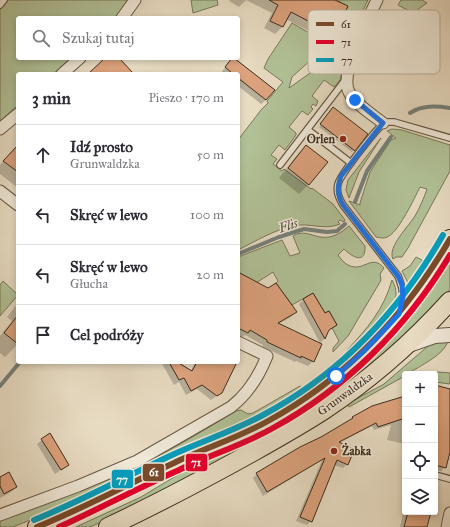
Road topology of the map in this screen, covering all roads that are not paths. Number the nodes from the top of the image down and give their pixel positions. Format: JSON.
{"nodes":[{"id":1,"x":4,"y":0,"type":"edge"},
{"id":2,"x":135,"y":0,"type":"edge"},
{"id":3,"x":377,"y":0,"type":"edge"},
{"id":4,"x":0,"y":5,"type":"edge"},
{"id":5,"x":372,"y":10,"type":"edge"},
{"id":6,"x":123,"y":16,"type":"edge"},
{"id":7,"x":78,"y":60,"type":"edge"},
{"id":8,"x":64,"y":72,"type":"edge"},
{"id":9,"x":347,"y":74,"type":"edge"},
{"id":10,"x":346,"y":79,"type":"junction"},
{"id":11,"x":16,"y":116,"type":"edge"},
{"id":12,"x":388,"y":123,"type":"junction"},
{"id":13,"x":0,"y":130,"type":"edge"},
{"id":14,"x":308,"y":130,"type":"junction"},
{"id":15,"x":450,"y":138,"type":"edge"},
{"id":16,"x":351,"y":163,"type":"junction"},
{"id":17,"x":280,"y":165,"type":"dead end"},
{"id":18,"x":0,"y":191,"type":"edge"},
{"id":19,"x":16,"y":203,"type":"edge"},
{"id":20,"x":450,"y":239,"type":"edge"},
{"id":21,"x":450,"y":301,"type":"edge"},
{"id":22,"x":399,"y":314,"type":"junction"},
{"id":23,"x":450,"y":335,"type":"edge"},
{"id":24,"x":240,"y":343,"type":"edge"},
{"id":25,"x":407,"y":345,"type":"junction"},
{"id":26,"x":438,"y":476,"type":"edge"},
{"id":27,"x":450,"y":478,"type":"edge"},
{"id":28,"x":450,"y":513,"type":"edge"},
{"id":29,"x":0,"y":515,"type":"edge"},
{"id":30,"x":37,"y":527,"type":"edge"},
{"id":31,"x":108,"y":527,"type":"edge"},
{"id":32,"x":447,"y":527,"type":"edge"}],
"edges":[{"from":1,"to":4,"type":"lane"},
{"from":2,"to":6,"type":"street"},
{"from":3,"to":5,"type":"street"},
{"from":7,"to":8,"type":"street"},
{"from":9,"to":10,"type":"street"},
{"from":10,"to":12,"type":"street"},
{"from":10,"to":14,"type":"lane"},
{"from":11,"to":13,"type":"street"},
{"from":12,"to":15,"type":"lane"},
{"from":12,"to":16,"type":"lane"},
{"from":14,"to":16,"type":"lane"},
{"from":14,"to":17,"type":"lane"},
{"from":16,"to":22,"type":"lane"},
{"from":18,"to":19,"type":"street"},
{"from":20,"to":22,"type":"main road","name":"Grunwaldzka"},
{"from":21,"to":25,"type":"main road","name":"Grunwaldzka"},
{"from":22,"to":30,"type":"main road","name":"Grunwaldzka"},
{"from":23,"to":25,"type":"street","name":"Grunwaldzka"},
{"from":24,"to":29,"type":"street"},
{"from":25,"to":31,"type":"main road","name":"Grunwaldzka"},
{"from":26,"to":27,"type":"lane"},
{"from":28,"to":32,"type":"street"}]}
